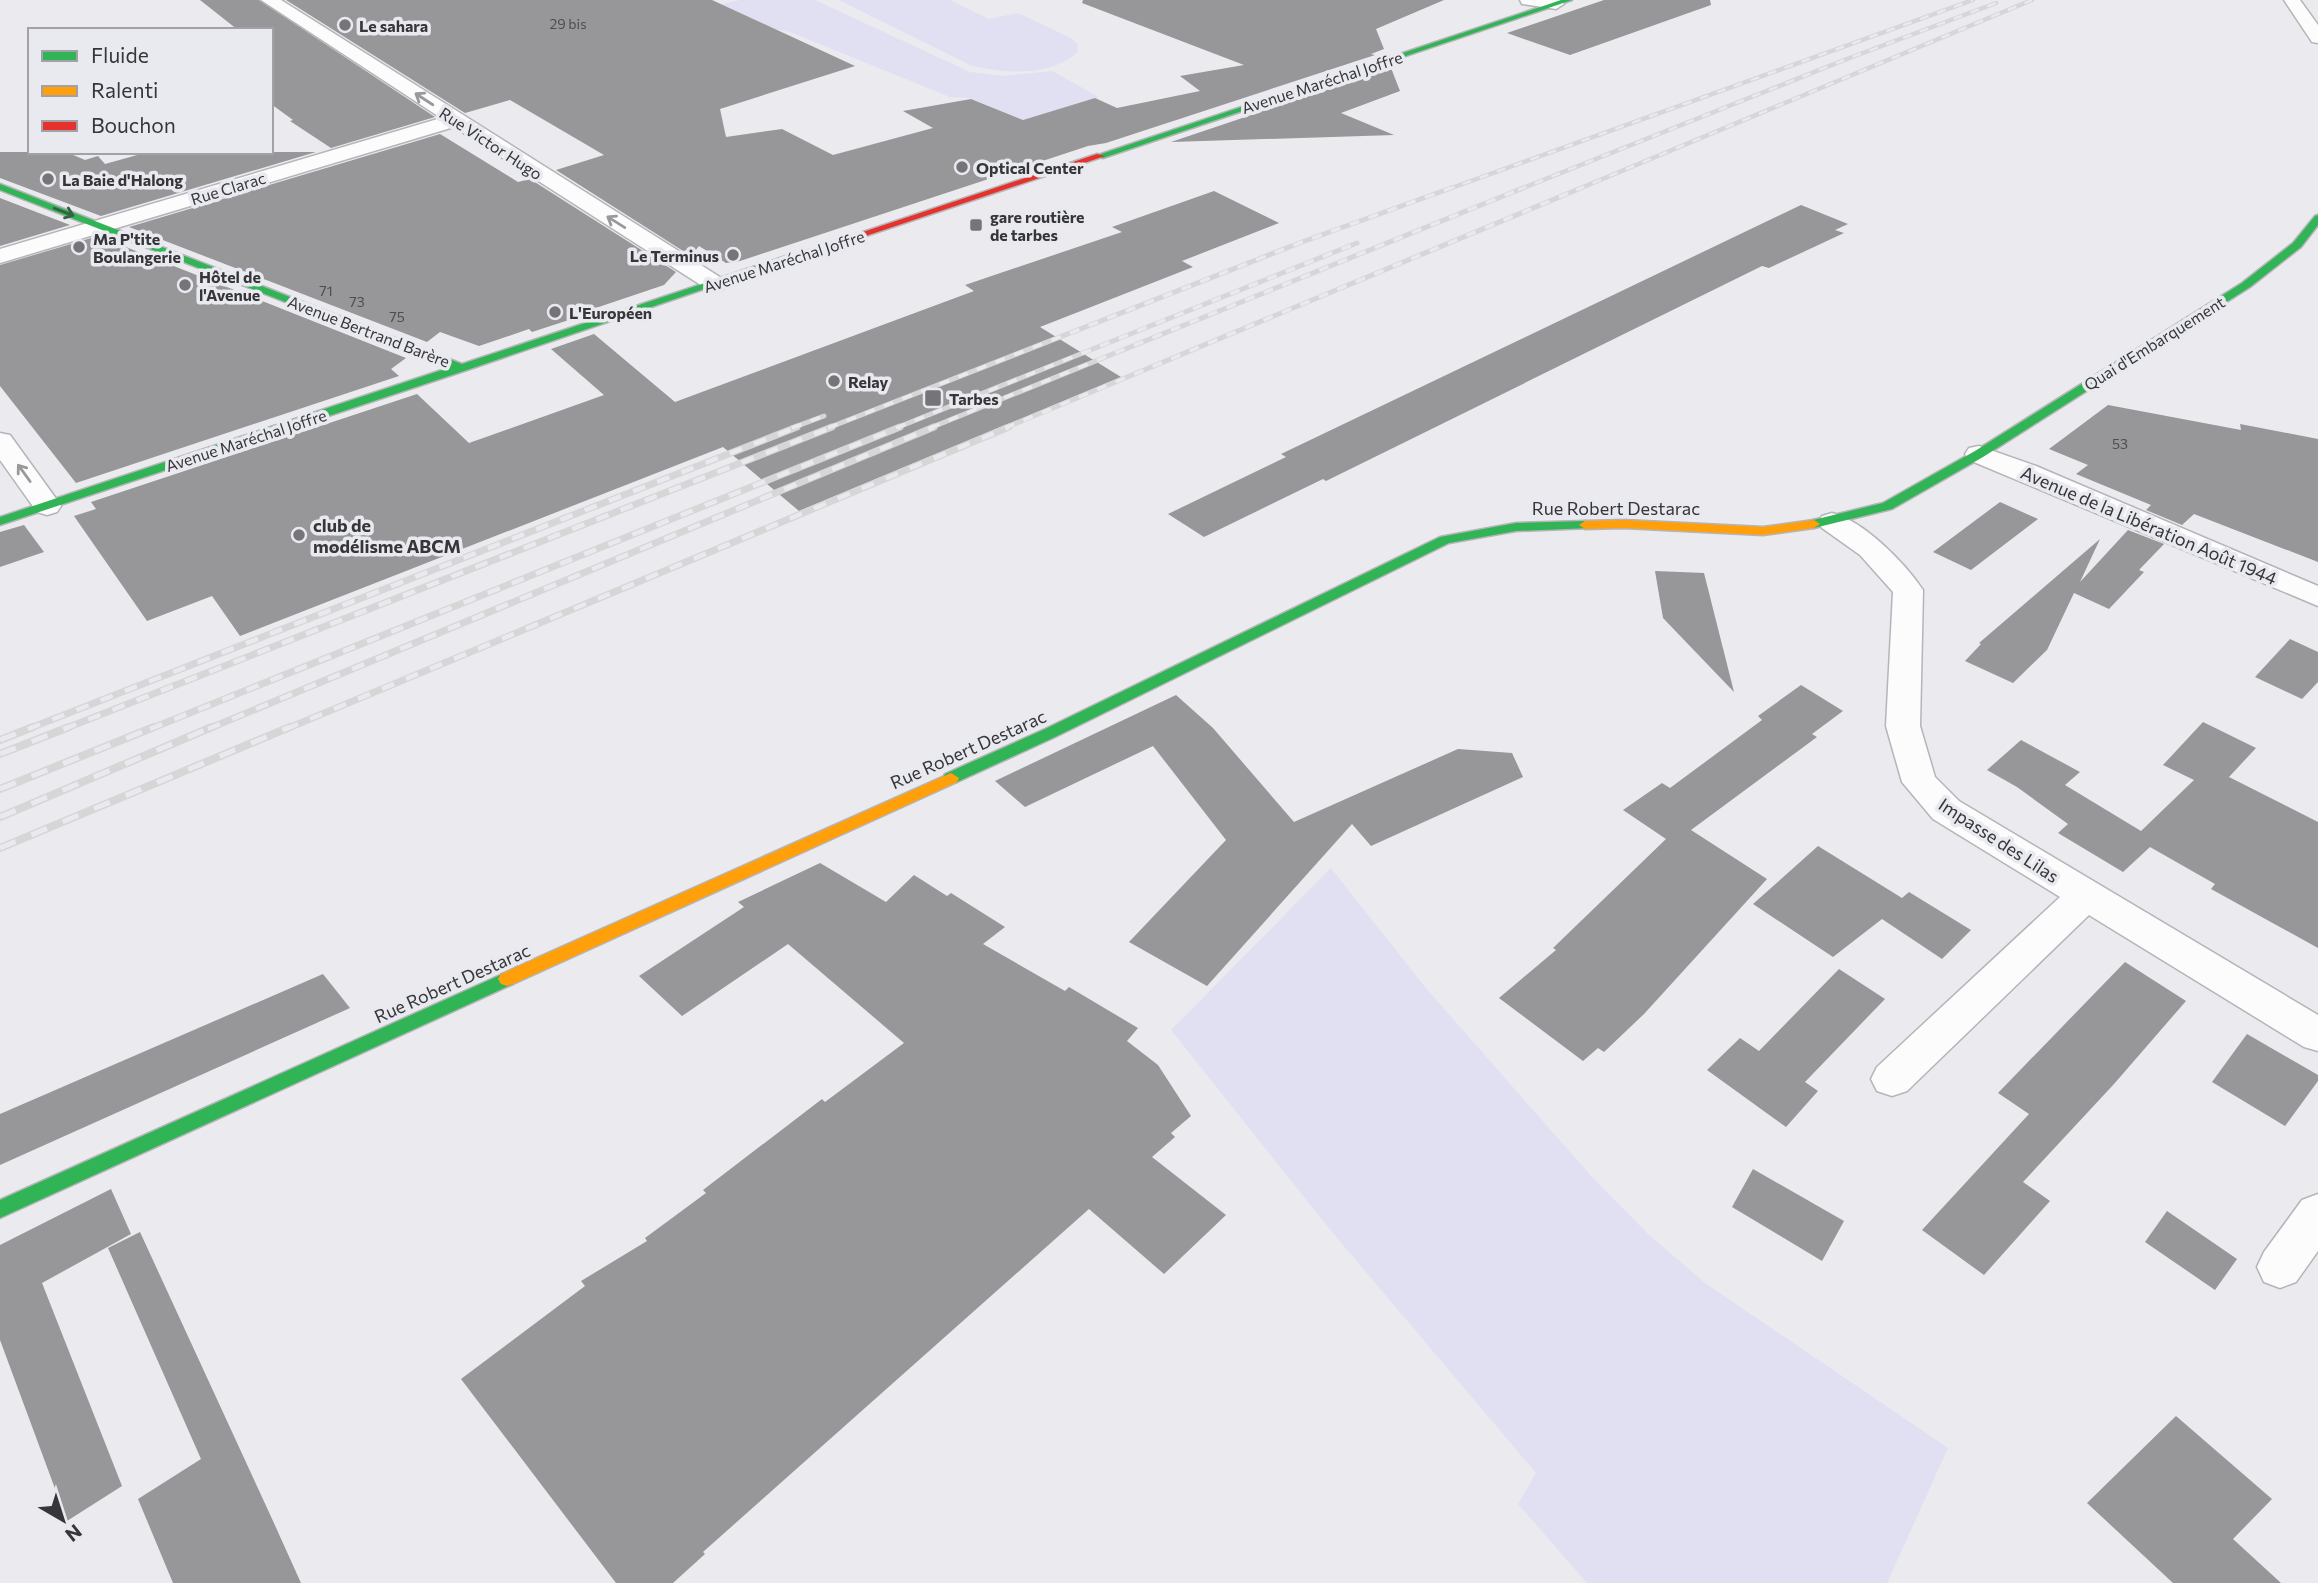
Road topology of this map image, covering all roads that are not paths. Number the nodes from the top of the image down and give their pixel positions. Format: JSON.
{"nodes":[{"id":1,"x":269,"y":0,"type":"edge"},
{"id":2,"x":1528,"y":0,"type":"edge"},
{"id":3,"x":2292,"y":0,"type":"edge"},
{"id":4,"x":1557,"y":1,"type":"edge"},
{"id":5,"x":2318,"y":38,"type":"edge"},
{"id":6,"x":456,"y":120,"type":"junction"},
{"id":7,"x":0,"y":187,"type":"edge"},
{"id":8,"x":2318,"y":218,"type":"edge"},
{"id":9,"x":101,"y":226,"type":"junction"},
{"id":10,"x":0,"y":256,"type":"edge"},
{"id":11,"x":715,"y":284,"type":"junction"},
{"id":12,"x":463,"y":368,"type":"junction"},
{"id":13,"x":0,"y":441,"type":"edge"},
{"id":14,"x":1979,"y":454,"type":"junction"},
{"id":15,"x":47,"y":506,"type":"junction"},
{"id":16,"x":0,"y":521,"type":"edge"},
{"id":17,"x":1832,"y":522,"type":"junction"},
{"id":18,"x":2318,"y":597,"type":"edge"},
{"id":19,"x":2085,"y":895,"type":"junction"},
{"id":20,"x":2318,"y":1035,"type":"edge"},
{"id":21,"x":1892,"y":1079,"type":"dead end"},
{"id":22,"x":0,"y":1209,"type":"edge"},
{"id":23,"x":2318,"y":1214,"type":"edge"},
{"id":24,"x":2280,"y":1267,"type":"dead end"}],
"edges":[{"from":6,"to":1,"type":"street","name":"Rue Victor Hugo","one_way":true},
{"from":2,"to":4,"type":"street"},
{"from":3,"to":5,"type":"street"},
{"from":4,"to":11,"type":"main road","name":"Avenue Maréchal Joffre"},
{"from":6,"to":9,"type":"street","name":"Rue Clarac"},
{"from":11,"to":6,"type":"street","name":"Rue Victor Hugo","one_way":true},
{"from":7,"to":9,"type":"main road","name":"Avenue Bertrand Barère","one_way":true},
{"from":8,"to":14,"type":"main road","name":"Quai d'Embarquement"},
{"from":9,"to":10,"type":"street","name":"Rue Clarac"},
{"from":9,"to":12,"type":"main road","name":"Avenue Bertrand Barère"},
{"from":11,"to":12,"type":"main road","name":"Avenue Maréchal Joffre"},
{"from":12,"to":15,"type":"main road","name":"Avenue Maréchal Joffre"},
{"from":15,"to":13,"type":"street","one_way":true},
{"from":14,"to":17,"type":"main road","name":"Rue Robert Destarac"},
{"from":14,"to":18,"type":"street","name":"Avenue de la Libération Août 1944"},
{"from":15,"to":16,"type":"main road","name":"Avenue Maréchal Joffre"},
{"from":17,"to":19,"type":"street","name":"Impasse des Lilas"},
{"from":17,"to":22,"type":"main road","name":"Rue Robert Destarac"},
{"from":19,"to":20,"type":"street","name":"Impasse des Lilas"},
{"from":19,"to":21,"type":"street"},
{"from":23,"to":24,"type":"street"}]}
